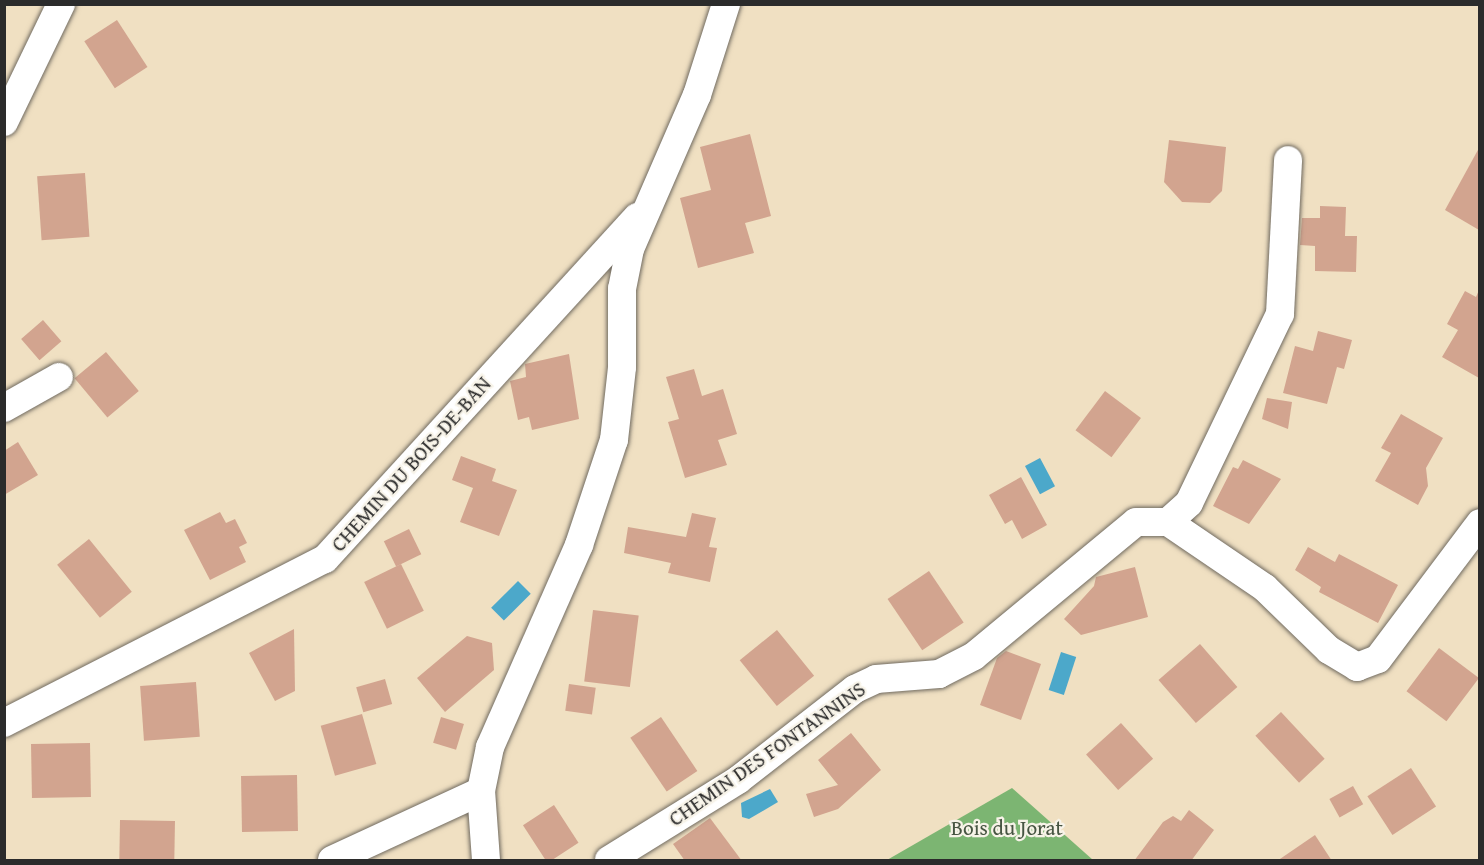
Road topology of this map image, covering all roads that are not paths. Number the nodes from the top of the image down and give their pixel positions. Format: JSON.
{"nodes":[{"id":1,"x":62,"y":4,"type":"edge"},
{"id":2,"x":726,"y":4,"type":"edge"},
{"id":3,"x":4,"y":122,"type":"edge"},
{"id":4,"x":1288,"y":160,"type":"dead end"},
{"id":5,"x":644,"y":210,"type":"junction"},
{"id":6,"x":59,"y":377,"type":"dead end"},
{"id":7,"x":4,"y":408,"type":"edge"},
{"id":8,"x":1168,"y":522,"type":"junction"},
{"id":9,"x":1479,"y":524,"type":"edge"},
{"id":10,"x":4,"y":723,"type":"edge"},
{"id":11,"x":481,"y":791,"type":"junction"},
{"id":12,"x":332,"y":861,"type":"edge"},
{"id":13,"x":486,"y":861,"type":"edge"},
{"id":14,"x":609,"y":861,"type":"edge"}],
"edges":[{"from":1,"to":3,"type":"street"},
{"from":2,"to":5,"type":"street","name":"CHEMIN DU BOIS-DE-BAN"},
{"from":4,"to":8,"type":"street"},
{"from":5,"to":10,"type":"street","name":"CHEMIN DU BOIS-DE-BAN"},
{"from":5,"to":11,"type":"street","name":"CHEMIN DU BOIS-DE-BAN"},
{"from":6,"to":7,"type":"street"},
{"from":8,"to":9,"type":"street"},
{"from":8,"to":14,"type":"street","name":"CHEMIN DES FONTANNINS"},
{"from":11,"to":12,"type":"street"},
{"from":11,"to":13,"type":"street","name":"CHEMIN DU BOIS-DE-BAN"}]}
